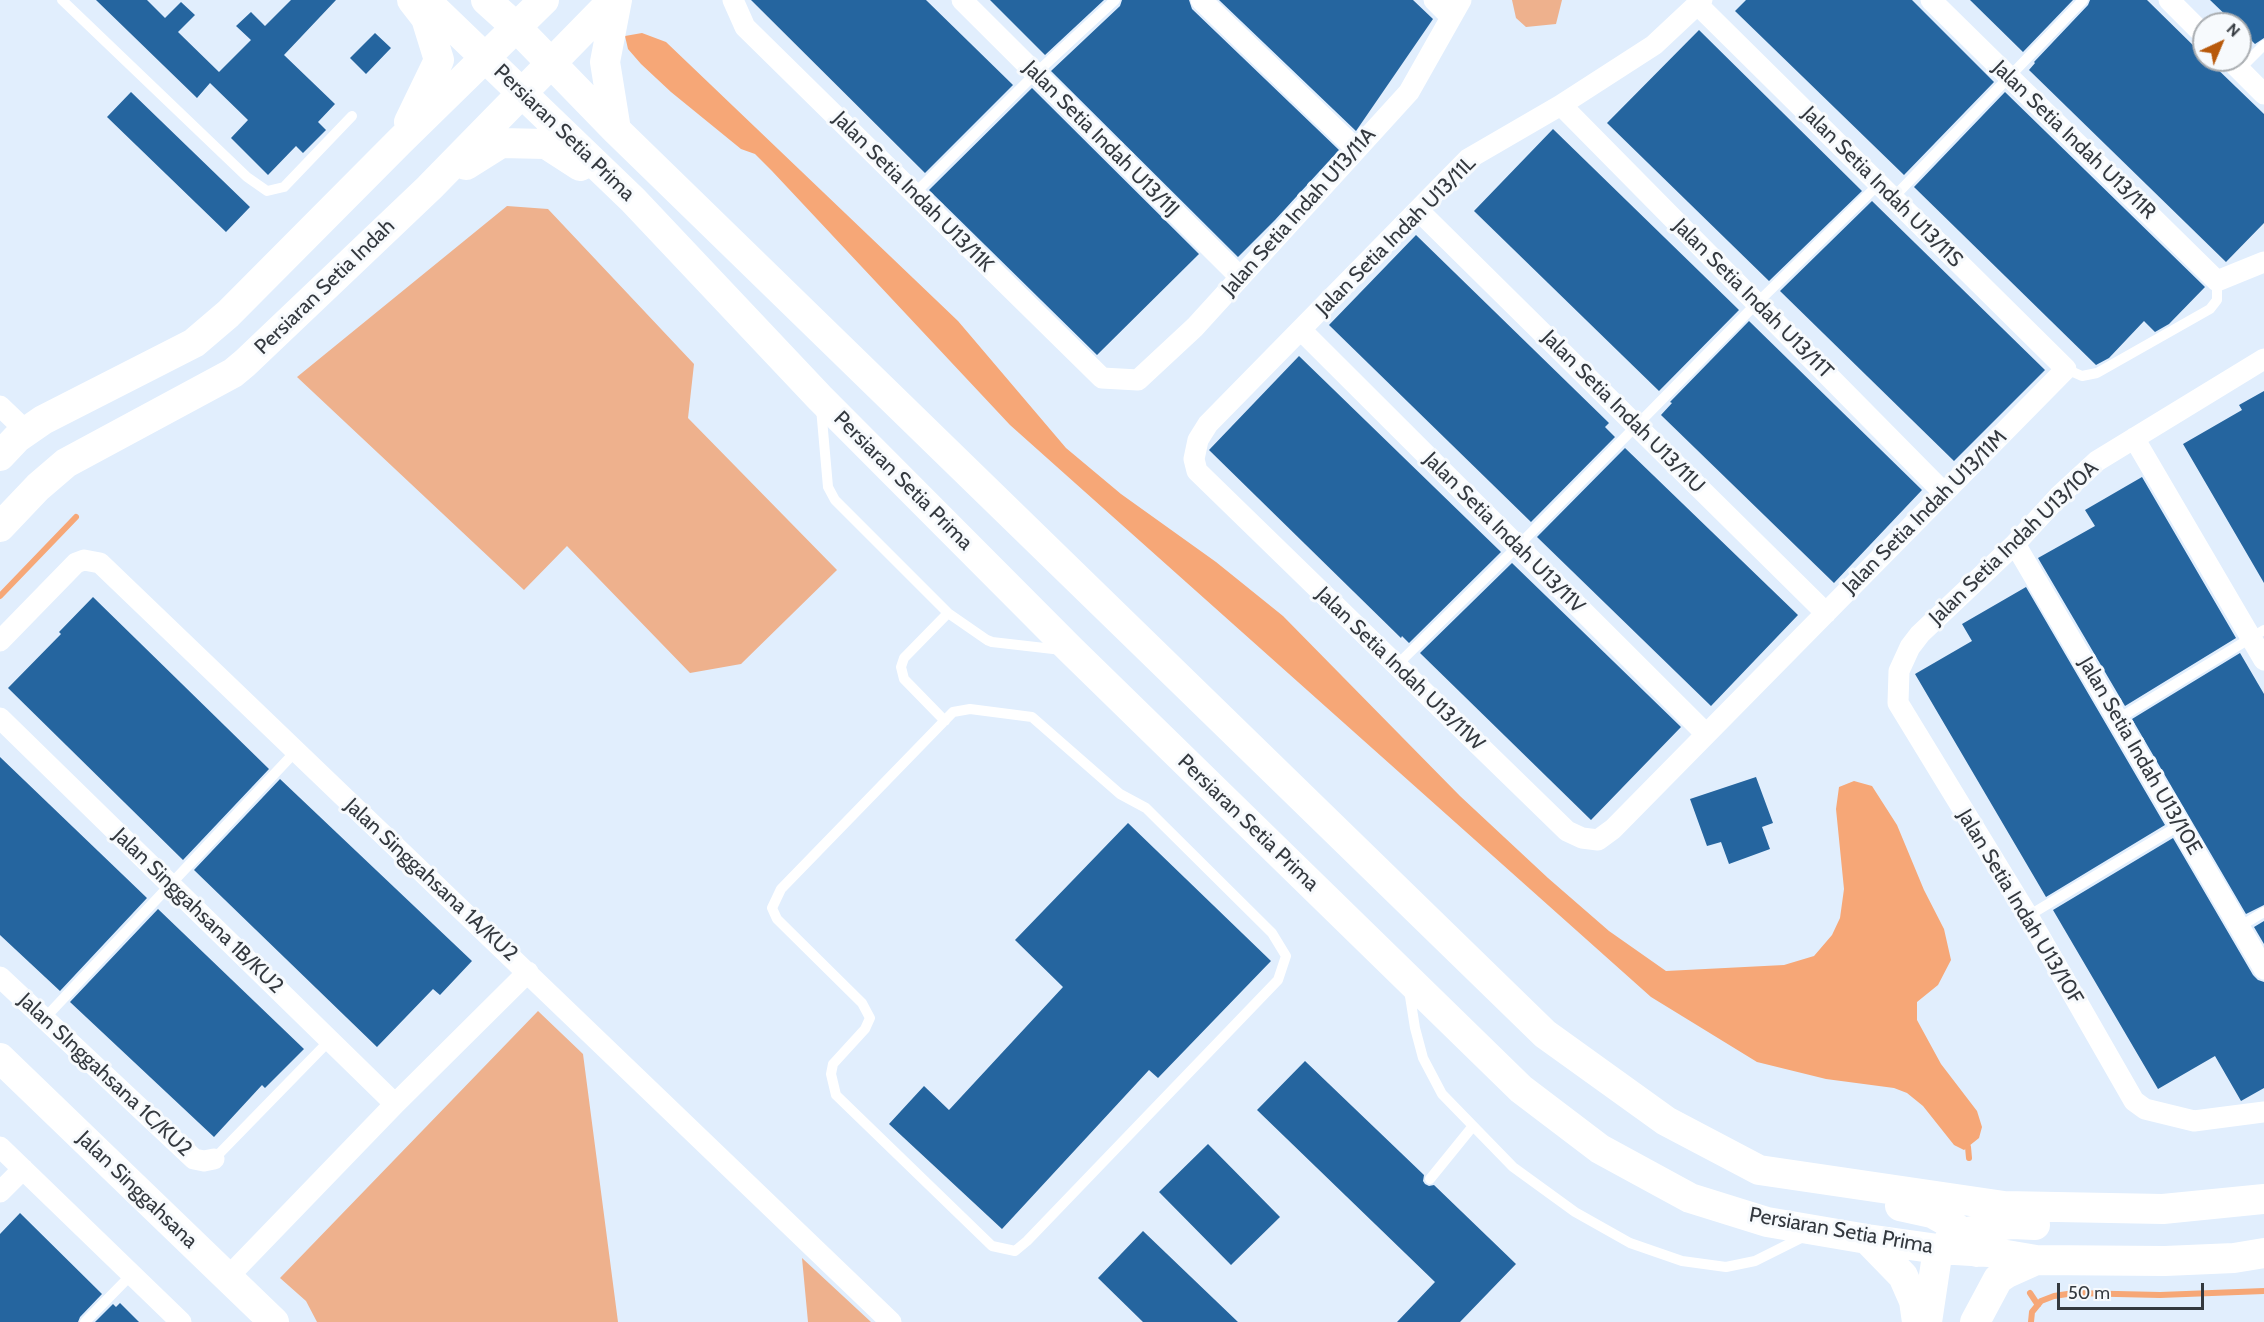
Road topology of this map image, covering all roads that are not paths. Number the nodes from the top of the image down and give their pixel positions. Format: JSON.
{"nodes":[{"id":1,"x":62,"y":0,"type":"edge"},
{"id":2,"x":412,"y":0,"type":"edge"},
{"id":3,"x":425,"y":0,"type":"edge"},
{"id":4,"x":486,"y":0,"type":"edge"},
{"id":5,"x":544,"y":0,"type":"edge"},
{"id":6,"x":615,"y":0,"type":"edge"},
{"id":7,"x":733,"y":0,"type":"edge"},
{"id":8,"x":962,"y":0,"type":"edge"},
{"id":9,"x":1115,"y":0,"type":"edge"},
{"id":10,"x":1202,"y":0,"type":"edge"},
{"id":11,"x":1434,"y":0,"type":"edge"},
{"id":12,"x":1931,"y":0,"type":"edge"},
{"id":13,"x":2083,"y":0,"type":"edge"},
{"id":14,"x":2169,"y":0,"type":"edge"},
{"id":15,"x":1700,"y":2,"type":"edge"},
{"id":16,"x":1455,"y":8,"type":"edge"},
{"id":17,"x":2192,"y":23,"type":"edge"},
{"id":18,"x":516,"y":27,"type":"junction"},
{"id":19,"x":486,"y":57,"type":"junction"},
{"id":20,"x":550,"y":64,"type":"junction"},
{"id":21,"x":2242,"y":72,"type":"edge"},
{"id":22,"x":1035,"y":74,"type":"junction"},
{"id":23,"x":2008,"y":76,"type":"junction"},
{"id":24,"x":522,"y":93,"type":"junction"},
{"id":25,"x":2264,"y":94,"type":"edge"},
{"id":26,"x":1561,"y":105,"type":"junction"},
{"id":27,"x":352,"y":116,"type":"dead end"},
{"id":28,"x":616,"y":130,"type":"junction"},
{"id":29,"x":400,"y":141,"type":"junction"},
{"id":30,"x":1356,"y":149,"type":"junction"},
{"id":31,"x":429,"y":188,"type":"junction"},
{"id":32,"x":1886,"y":191,"type":"junction"},
{"id":33,"x":914,"y":194,"type":"junction"},
{"id":34,"x":633,"y":200,"type":"junction"},
{"id":35,"x":1419,"y":211,"type":"junction"},
{"id":36,"x":2264,"y":262,"type":"edge"},
{"id":37,"x":1240,"y":277,"type":"junction"},
{"id":38,"x":2217,"y":281,"type":"junction"},
{"id":39,"x":1757,"y":303,"type":"junction"},
{"id":40,"x":1302,"y":331,"type":"junction"},
{"id":41,"x":2264,"y":359,"type":"edge"},
{"id":42,"x":2066,"y":369,"type":"junction"},
{"id":43,"x":1102,"y":378,"type":"joint"},
{"id":44,"x":820,"y":398,"type":"junction"},
{"id":45,"x":0,"y":406,"type":"edge"},
{"id":46,"x":1637,"y":426,"type":"junction"},
{"id":47,"x":26,"y":431,"type":"junction"},
{"id":48,"x":2134,"y":438,"type":"junction"},
{"id":49,"x":0,"y":456,"type":"edge"},
{"id":50,"x":1197,"y":471,"type":"joint"},
{"id":51,"x":1944,"y":492,"type":"junction"},
{"id":52,"x":0,"y":527,"type":"edge"},
{"id":53,"x":2015,"y":544,"type":"junction"},
{"id":54,"x":1518,"y":546,"type":"junction"},
{"id":55,"x":1826,"y":612,"type":"junction"},
{"id":56,"x":948,"y":613,"type":"junction"},
{"id":57,"x":2257,"y":634,"type":"edge"},
{"id":58,"x":0,"y":641,"type":"edge"},
{"id":59,"x":1071,"y":650,"type":"junction"},
{"id":60,"x":2264,"y":660,"type":"edge"},
{"id":61,"x":1396,"y":666,"type":"junction"},
{"id":62,"x":1898,"y":702,"type":"joint"},
{"id":63,"x":0,"y":718,"type":"edge"},
{"id":64,"x":2118,"y":719,"type":"junction"},
{"id":65,"x":945,"y":721,"type":"junction"},
{"id":66,"x":1706,"y":734,"type":"junction"},
{"id":67,"x":295,"y":752,"type":"junction"},
{"id":68,"x":2180,"y":825,"type":"junction"},
{"id":69,"x":1613,"y":829,"type":"joint"},
{"id":70,"x":170,"y":884,"type":"junction"},
{"id":71,"x":2264,"y":912,"type":"edge"},
{"id":72,"x":2028,"y":916,"type":"junction"},
{"id":73,"x":2239,"y":927,"type":"junction"},
{"id":74,"x":2264,"y":969,"type":"edge"},
{"id":75,"x":528,"y":972,"type":"junction"},
{"id":76,"x":0,"y":977,"type":"edge"},
{"id":77,"x":1407,"y":978,"type":"junction"},
{"id":78,"x":44,"y":1019,"type":"junction"},
{"id":79,"x":330,"y":1040,"type":"junction"},
{"id":80,"x":0,"y":1058,"type":"edge"},
{"id":81,"x":395,"y":1104,"type":"junction"},
{"id":82,"x":2264,"y":1112,"type":"edge"},
{"id":83,"x":1473,"y":1126,"type":"junction"},
{"id":84,"x":0,"y":1147,"type":"edge"},
{"id":85,"x":214,"y":1159,"type":"joint"},
{"id":86,"x":23,"y":1168,"type":"junction"},
{"id":87,"x":1758,"y":1170,"type":"junction"},
{"id":88,"x":1430,"y":1179,"type":"dead end"},
{"id":89,"x":0,"y":1192,"type":"edge"},
{"id":90,"x":2264,"y":1199,"type":"edge"},
{"id":91,"x":2163,"y":1209,"type":"junction"},
{"id":92,"x":1819,"y":1230,"type":"junction"},
{"id":93,"x":1867,"y":1239,"type":"junction"},
{"id":94,"x":1959,"y":1245,"type":"junction"},
{"id":95,"x":2264,"y":1253,"type":"edge"},
{"id":96,"x":2036,"y":1260,"type":"junction"},
{"id":97,"x":132,"y":1274,"type":"junction"},
{"id":98,"x":227,"y":1278,"type":"junction"},
{"id":99,"x":85,"y":1322,"type":"edge"},
{"id":100,"x":181,"y":1322,"type":"edge"},
{"id":101,"x":274,"y":1322,"type":"edge"},
{"id":102,"x":891,"y":1322,"type":"edge"},
{"id":103,"x":1917,"y":1322,"type":"edge"},
{"id":104,"x":1928,"y":1322,"type":"edge"},
{"id":105,"x":1973,"y":1322,"type":"edge"}],
"edges":[{"from":1,"to":27,"type":"lane"},
{"from":2,"to":29,"type":"street"},
{"from":3,"to":19,"type":"street","name":"Persiaran Setia Prima"},
{"from":4,"to":18,"type":"street","name":"Persiaran Setia Prima"},
{"from":5,"to":18,"type":"street"},
{"from":6,"to":20,"type":"street","name":"Persiaran Setia Indah"},
{"from":6,"to":28,"type":"street"},
{"from":7,"to":33,"type":"street","name":"Jalan Setia Indah U13/11K"},
{"from":8,"to":22,"type":"street","name":"Jalan Setia Indah U13/11J"},
{"from":9,"to":22,"type":"lane"},
{"from":10,"to":30,"type":"street"},
{"from":11,"to":16,"type":"street"},
{"from":12,"to":23,"type":"street","name":"Jalan Setia Indah U13/11R"},
{"from":13,"to":23,"type":"lane"},
{"from":14,"to":17,"type":"street"},
{"from":15,"to":26,"type":"street","name":"Jalan Setia Indah U13/11L"},
{"from":15,"to":32,"type":"street","name":"Jalan Setia Indah U13/11S"},
{"from":16,"to":30,"type":"street","name":"Jalan Setia Indah U13/11A"},
{"from":18,"to":19,"type":"street"},
{"from":18,"to":20,"type":"street","name":"Persiaran Setia Prima"},
{"from":19,"to":24,"type":"street","name":"Persiaran Setia Prima"},
{"from":19,"to":29,"type":"street"},
{"from":20,"to":24,"type":"street","name":"Persiaran Setia Indah"},
{"from":20,"to":28,"type":"street","name":"Persiaran Setia Prima"},
{"from":21,"to":25,"type":"street"},
{"from":22,"to":33,"type":"lane"},
{"from":22,"to":37,"type":"street","name":"Jalan Setia Indah U13/11J"},
{"from":23,"to":32,"type":"lane"},
{"from":23,"to":38,"type":"street","name":"Jalan Setia Indah U13/11R"},
{"from":24,"to":31,"type":"street","name":"Persiaran Setia Indah"},
{"from":24,"to":34,"type":"street","name":"Persiaran Setia Prima"},
{"from":26,"to":35,"type":"street","name":"Jalan Setia Indah U13/11L"},
{"from":26,"to":39,"type":"street","name":"Jalan Setia Indah U13/11T"},
{"from":28,"to":87,"type":"street","name":"Persiaran Setia Prima"},
{"from":29,"to":47,"type":"street"},
{"from":30,"to":37,"type":"street","name":"Jalan Setia Indah U13/11A"},
{"from":31,"to":34,"type":"street"},
{"from":31,"to":52,"type":"street","name":"Persiaran Setia Indah"},
{"from":32,"to":39,"type":"lane"},
{"from":32,"to":42,"type":"street","name":"Jalan Setia Indah U13/11S"},
{"from":33,"to":43,"type":"street","name":"Jalan Setia Indah U13/11K"},
{"from":34,"to":44,"type":"street","name":"Persiaran Setia Prima"},
{"from":35,"to":40,"type":"street","name":"Jalan Setia Indah U13/11L"},
{"from":35,"to":46,"type":"street","name":"Jalan Setia Indah U13/11U"},
{"from":36,"to":38,"type":"street"},
{"from":37,"to":43,"type":"street","name":"Jalan Setia Indah U13/11A"},
{"from":38,"to":42,"type":"lane"},
{"from":39,"to":46,"type":"lane"},
{"from":39,"to":51,"type":"street","name":"Jalan Setia Indah U13/11T"},
{"from":40,"to":50,"type":"street","name":"Jalan Setia Indah U13/11L"},
{"from":40,"to":54,"type":"street","name":"Jalan Setia Indah U13/11V"},
{"from":41,"to":48,"type":"street","name":"Jalan Setia Indah U13/10A"},
{"from":42,"to":51,"type":"street","name":"Jalan Setia Indah U13/11M"},
{"from":44,"to":56,"type":"lane"},
{"from":44,"to":59,"type":"street","name":"Persiaran Setia Prima"},
{"from":45,"to":47,"type":"street"},
{"from":46,"to":54,"type":"lane"},
{"from":46,"to":55,"type":"street","name":"Jalan Setia Indah U13/11U"},
{"from":47,"to":49,"type":"street"},
{"from":48,"to":53,"type":"street","name":"Jalan Setia Indah U13/10A"},
{"from":48,"to":57,"type":"street"},
{"from":50,"to":61,"type":"street","name":"Jalan Setia Indah U13/11W"},
{"from":51,"to":55,"type":"street","name":"Jalan Setia Indah U13/11M"},
{"from":53,"to":62,"type":"street","name":"Jalan Setia Indah U13/10A"},
{"from":53,"to":64,"type":"street","name":"Jalan Setia Indah U13/10E"},
{"from":54,"to":61,"type":"lane"},
{"from":54,"to":66,"type":"street","name":"Jalan Setia Indah U13/11V"},
{"from":55,"to":66,"type":"street","name":"Jalan Setia Indah U13/11M"},
{"from":56,"to":59,"type":"lane"},
{"from":56,"to":65,"type":"lane"},
{"from":57,"to":60,"type":"street"},
{"from":57,"to":64,"type":"lane"},
{"from":58,"to":67,"type":"street","name":"Jalan Singgahsana 1A/KU2"},
{"from":59,"to":77,"type":"street","name":"Persiaran Setia Prima"},
{"from":61,"to":69,"type":"street","name":"Jalan Setia Indah U13/11W"},
{"from":62,"to":72,"type":"street","name":"Jalan Setia Indah U13/10F"},
{"from":63,"to":70,"type":"street","name":"Jalan Singgahsana 1B/KU2"},
{"from":64,"to":68,"type":"street","name":"Jalan Setia Indah U13/10E"},
{"from":65,"to":65,"type":"lane"},
{"from":66,"to":69,"type":"street","name":"Jalan Setia Indah U13/11M"},
{"from":67,"to":70,"type":"lane"},
{"from":67,"to":75,"type":"street","name":"Jalan Singgahsana 1A/KU2"},
{"from":68,"to":72,"type":"lane"},
{"from":68,"to":73,"type":"street","name":"Jalan Setia Indah U13/10E"},
{"from":70,"to":78,"type":"lane"},
{"from":70,"to":79,"type":"street","name":"Jalan Singgahsana 1B/KU2"},
{"from":71,"to":73,"type":"lane"},
{"from":72,"to":82,"type":"street","name":"Jalan Setia Indah U13/10F"},
{"from":73,"to":74,"type":"street","name":"Jalan Setia Indah U13/10E"},
{"from":75,"to":81,"type":"street","name":"Jalan Singgahsana 1A/KU2"},
{"from":75,"to":102,"type":"street"},
{"from":76,"to":78,"type":"street","name":"Jalan SInggahsana 1C/KU2"},
{"from":77,"to":83,"type":"lane"},
{"from":77,"to":92,"type":"street","name":"Persiaran Setia Prima"},
{"from":78,"to":85,"type":"street","name":"Jalan SInggahsana 1C/KU2"},
{"from":79,"to":81,"type":"street","name":"Jalan Singgahsana 1B/KU2"},
{"from":79,"to":85,"type":"lane"},
{"from":80,"to":98,"type":"street","name":"Jalan Singgahsana"},
{"from":81,"to":98,"type":"street","name":"Jalan Singgahsana 1A/KU2"},
{"from":83,"to":88,"type":"lane"},
{"from":83,"to":92,"type":"lane"},
{"from":84,"to":86,"type":"street"},
{"from":86,"to":89,"type":"street"},
{"from":86,"to":97,"type":"street"},
{"from":87,"to":91,"type":"street","name":"Persiaran Setia Prima"},
{"from":87,"to":94,"type":"street"},
{"from":90,"to":91,"type":"street","name":"Persiaran Setia Prima"},
{"from":91,"to":94,"type":"street"},
{"from":92,"to":93,"type":"street","name":"Persiaran Setia Prima"},
{"from":93,"to":94,"type":"street","name":"Persiaran Setia Prima"},
{"from":93,"to":103,"type":"street"},
{"from":94,"to":96,"type":"street","name":"Persiaran Setia Prima"},
{"from":94,"to":104,"type":"street"},
{"from":94,"to":105,"type":"street"},
{"from":95,"to":96,"type":"street","name":"Persiaran Setia Prima"},
{"from":96,"to":105,"type":"street"},
{"from":97,"to":99,"type":"lane"},
{"from":97,"to":100,"type":"street"},
{"from":98,"to":101,"type":"street","name":"Jalan Singgahsana"}]}
